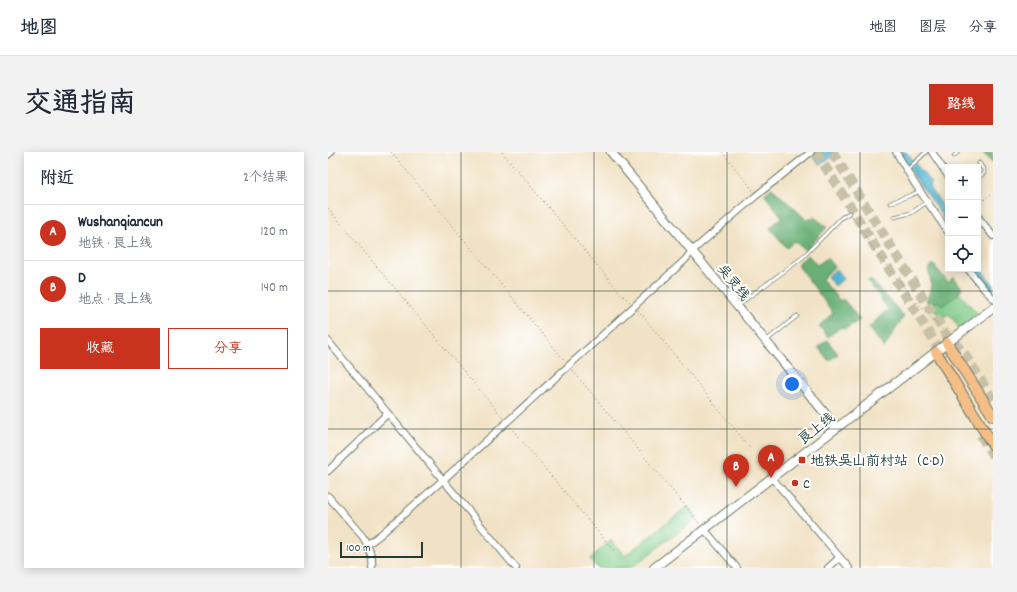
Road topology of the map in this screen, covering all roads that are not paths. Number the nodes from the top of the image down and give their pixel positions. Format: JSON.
{"nodes":[{"id":1,"x":331,"y":152,"type":"edge"},
{"id":2,"x":611,"y":152,"type":"edge"},
{"id":3,"x":811,"y":152,"type":"edge"},
{"id":4,"x":896,"y":152,"type":"edge"},
{"id":5,"x":926,"y":152,"type":"edge"},
{"id":6,"x":932,"y":152,"type":"edge"},
{"id":7,"x":958,"y":152,"type":"edge"},
{"id":8,"x":328,"y":155,"type":"edge"},
{"id":9,"x":954,"y":156,"type":"dead end"},
{"id":10,"x":981,"y":166,"type":"edge"},
{"id":11,"x":908,"y":170,"type":"junction"},
{"id":12,"x":945,"y":172,"type":"edge"},
{"id":13,"x":981,"y":176,"type":"edge"},
{"id":14,"x":920,"y":191,"type":"junction"},
{"id":15,"x":927,"y":202,"type":"junction"},
{"id":16,"x":890,"y":203,"type":"dead end"},
{"id":17,"x":849,"y":213,"type":"road end"},
{"id":18,"x":894,"y":217,"type":"dead end"},
{"id":19,"x":981,"y":221,"type":"edge"},
{"id":20,"x":945,"y":228,"type":"edge"},
{"id":21,"x":993,"y":236,"type":"edge"},
{"id":22,"x":692,"y":251,"type":"junction"},
{"id":23,"x":970,"y":272,"type":"edge"},
{"id":24,"x":993,"y":298,"type":"edge"},
{"id":25,"x":737,"y":306,"type":"junction"},
{"id":26,"x":993,"y":308,"type":"edge"},
{"id":27,"x":797,"y":316,"type":"dead end"},
{"id":28,"x":328,"y":341,"type":"edge"},
{"id":29,"x":949,"y":341,"type":"junction"},
{"id":30,"x":766,"y":342,"type":"junction"},
{"id":31,"x":936,"y":352,"type":"tunnel mouth"},
{"id":32,"x":388,"y":413,"type":"junction"},
{"id":33,"x":993,"y":416,"type":"edge"},
{"id":34,"x":837,"y":428,"type":"junction"},
{"id":35,"x":993,"y":445,"type":"edge"},
{"id":36,"x":328,"y":471,"type":"edge"},
{"id":37,"x":772,"y":478,"type":"junction"},
{"id":38,"x":443,"y":480,"type":"junction"},
{"id":39,"x":328,"y":496,"type":"edge"},
{"id":40,"x":704,"y":529,"type":"junction"},
{"id":41,"x":368,"y":544,"type":"junction"},
{"id":42,"x":840,"y":557,"type":"junction"},
{"id":43,"x":372,"y":568,"type":"edge"},
{"id":44,"x":516,"y":568,"type":"edge"},
{"id":45,"x":654,"y":568,"type":"edge"},
{"id":46,"x":737,"y":568,"type":"edge"},
{"id":47,"x":828,"y":568,"type":"edge"},
{"id":48,"x":849,"y":568,"type":"edge"}],
"edges":[{"from":1,"to":8,"type":"street"},
{"from":2,"to":22,"type":"street","name":"吴灵线"},
{"from":3,"to":22,"type":"street"},
{"from":4,"to":11,"type":"street"},
{"from":5,"to":11,"type":"lane"},
{"from":6,"to":12,"type":"street"},
{"from":7,"to":9,"type":"lane"},
{"from":10,"to":13,"type":"lane"},
{"from":11,"to":14,"type":"street"},
{"from":14,"to":15,"type":"street"},
{"from":14,"to":16,"type":"lane"},
{"from":15,"to":18,"type":"lane"},
{"from":15,"to":20,"type":"street"},
{"from":17,"to":25,"type":"lane"},
{"from":19,"to":21,"type":"street"},
{"from":22,"to":25,"type":"street","name":"吴灵线"},
{"from":22,"to":38,"type":"street"},
{"from":23,"to":24,"type":"street"},
{"from":25,"to":30,"type":"street","name":"吴灵线"},
{"from":26,"to":29,"type":"street","name":"良上线"},
{"from":27,"to":30,"type":"lane"},
{"from":28,"to":32,"type":"street"},
{"from":29,"to":33,"type":"main road"},
{"from":29,"to":34,"type":"street","name":"良上线"},
{"from":30,"to":34,"type":"street","name":"吴灵线"},
{"from":31,"to":35,"type":"main road"},
{"from":32,"to":36,"type":"street"},
{"from":32,"to":38,"type":"street"},
{"from":34,"to":37,"type":"street","name":"良上线"},
{"from":37,"to":40,"type":"street","name":"良上线"},
{"from":37,"to":42,"type":"street"},
{"from":38,"to":41,"type":"street"},
{"from":38,"to":44,"type":"street"},
{"from":39,"to":41,"type":"street"},
{"from":40,"to":45,"type":"street","name":"良上线"},
{"from":40,"to":46,"type":"street"},
{"from":41,"to":43,"type":"street"},
{"from":42,"to":47,"type":"street"},
{"from":42,"to":48,"type":"street"}]}
